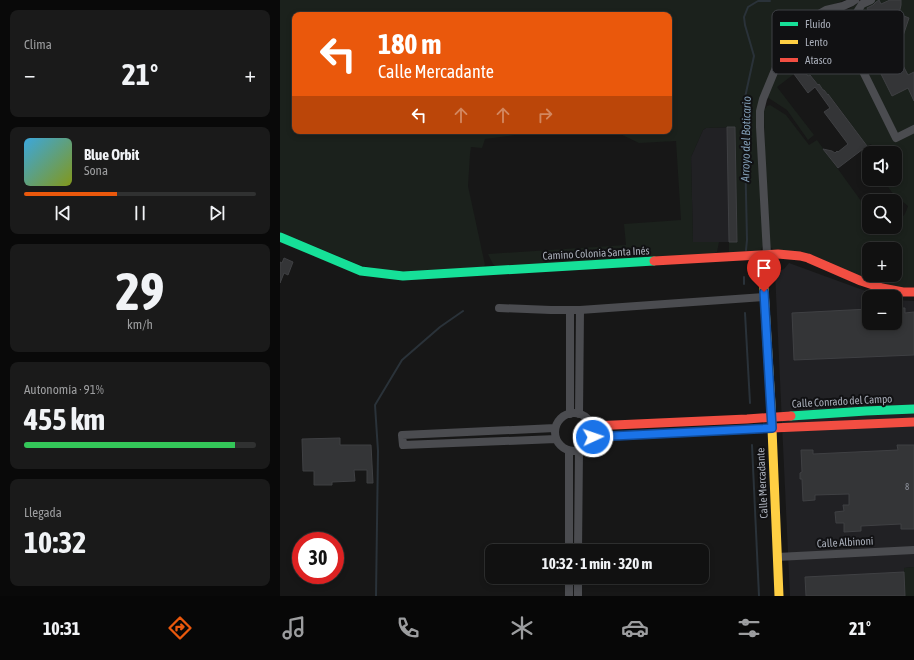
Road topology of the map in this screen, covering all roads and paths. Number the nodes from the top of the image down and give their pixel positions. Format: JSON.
{"nodes":[{"id":1,"x":871,"y":0,"type":"edge"},
{"id":2,"x":855,"y":3,"type":"edge"},
{"id":3,"x":826,"y":10,"type":"edge"},
{"id":4,"x":773,"y":74,"type":"edge"},
{"id":5,"x":864,"y":74,"type":"edge"},
{"id":6,"x":914,"y":129,"type":"edge"},
{"id":7,"x":280,"y":237,"type":"edge"},
{"id":8,"x":767,"y":254,"type":"junction"},
{"id":9,"x":764,"y":273,"type":"dead end"},
{"id":10,"x":914,"y":292,"type":"edge"},
{"id":11,"x":764,"y":297,"type":"junction"},
{"id":12,"x":499,"y":308,"type":"dead end"},
{"id":13,"x":570,"y":310,"type":"junction"},
{"id":14,"x":580,"y":310,"type":"junction"},
{"id":15,"x":914,"y":409,"type":"edge"},
{"id":16,"x":570,"y":414,"type":"junction"},
{"id":17,"x":579,"y":414,"type":"junction"},
{"id":18,"x":771,"y":417,"type":"junction"},
{"id":19,"x":914,"y":422,"type":"edge"},
{"id":20,"x":592,"y":426,"type":"junction"},
{"id":21,"x":555,"y":428,"type":"junction"},
{"id":22,"x":772,"y":428,"type":"junction"},
{"id":23,"x":593,"y":437,"type":"junction"},
{"id":24,"x":556,"y":439,"type":"junction"},
{"id":25,"x":569,"y":451,"type":"junction"},
{"id":26,"x":579,"y":451,"type":"junction"},
{"id":27,"x":569,"y":544,"type":"edge"},
{"id":28,"x":578,"y":544,"type":"edge"},
{"id":29,"x":914,"y":550,"type":"edge"},
{"id":30,"x":777,"y":557,"type":"junction"},
{"id":31,"x":569,"y":584,"type":"edge"},
{"id":32,"x":578,"y":584,"type":"edge"},
{"id":33,"x":569,"y":596,"type":"edge"},
{"id":34,"x":578,"y":596,"type":"edge"},
{"id":35,"x":779,"y":596,"type":"edge"}],
"edges":[{"from":1,"to":2,"type":"street"},
{"from":2,"to":3,"type":"street"},
{"from":4,"to":8,"type":"street"},
{"from":5,"to":6,"type":"street"},
{"from":7,"to":8,"type":"street","name":"Camino Colonia Santa Inés"},
{"from":8,"to":10,"type":"street","name":"Camino Colonia Santa Inés"},
{"from":9,"to":11,"type":"street","name":"Calle Mercadante"},
{"from":11,"to":14,"type":"street"},
{"from":11,"to":18,"type":"street","name":"Calle Mercadante"},
{"from":12,"to":13,"type":"street"},
{"from":13,"to":14,"type":"street"},
{"from":13,"to":16,"type":"street"},
{"from":14,"to":17,"type":"street"},
{"from":15,"to":18,"type":"street","name":"Calle Conrado del Campo"},
{"from":16,"to":17,"type":"street"},
{"from":16,"to":21,"type":"street"},
{"from":17,"to":20,"type":"street"},
{"from":18,"to":20,"type":"street","name":"Calle Conrado del Campo"},
{"from":18,"to":22,"type":"street","name":"Calle Mercadante"},
{"from":19,"to":22,"type":"street"},
{"from":20,"to":23,"type":"street"},
{"from":21,"to":24,"type":"street"},
{"from":21,"to":24,"type":"street"},
{"from":22,"to":23,"type":"street"},
{"from":22,"to":30,"type":"street","name":"Calle Mercadante"},
{"from":23,"to":26,"type":"street"},
{"from":24,"to":25,"type":"street"},
{"from":25,"to":26,"type":"street"},
{"from":25,"to":27,"type":"street"},
{"from":26,"to":28,"type":"street"},
{"from":29,"to":30,"type":"street","name":"Calle Albinoni"},
{"from":30,"to":35,"type":"street","name":"Calle Mercadante"},
{"from":31,"to":33,"type":"street"},
{"from":32,"to":34,"type":"street"}]}
